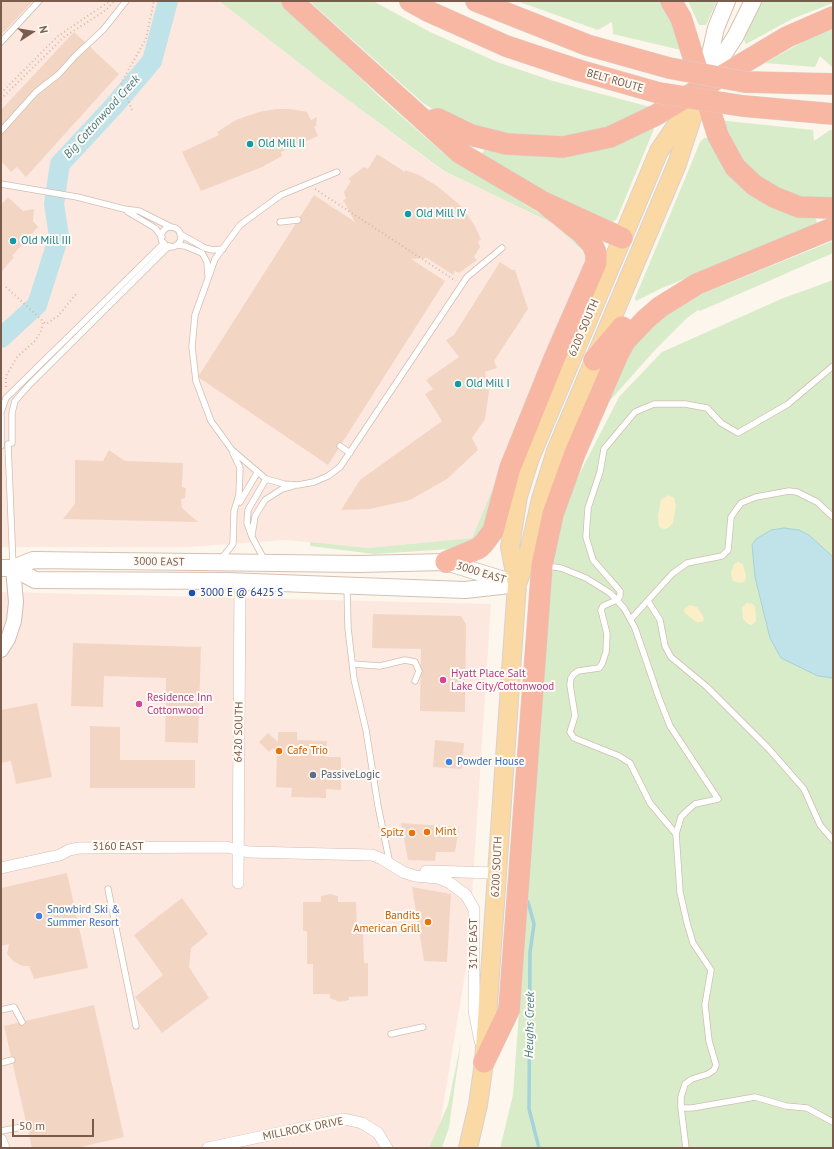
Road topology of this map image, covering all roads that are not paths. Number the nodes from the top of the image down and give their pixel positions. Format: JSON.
{"nodes":[{"id":1,"x":39,"y":1,"type":"edge"},
{"id":2,"x":126,"y":1,"type":"edge"},
{"id":3,"x":292,"y":1,"type":"edge"},
{"id":4,"x":410,"y":1,"type":"edge"},
{"id":5,"x":476,"y":1,"type":"edge"},
{"id":6,"x":671,"y":1,"type":"edge"},
{"id":7,"x":727,"y":1,"type":"edge"},
{"id":8,"x":753,"y":1,"type":"edge"},
{"id":9,"x":833,"y":17,"type":"edge"},
{"id":10,"x":1,"y":42,"type":"edge"},
{"id":11,"x":833,"y":84,"type":"edge"},
{"id":12,"x":702,"y":87,"type":"junction"},
{"id":13,"x":833,"y":114,"type":"edge"},
{"id":14,"x":426,"y":122,"type":"junction"},
{"id":15,"x":1,"y":131,"type":"edge"},
{"id":16,"x":337,"y":172,"type":"dead end"},
{"id":17,"x":1,"y":184,"type":"edge"},
{"id":18,"x":543,"y":202,"type":"junction"},
{"id":19,"x":833,"y":208,"type":"edge"},
{"id":20,"x":124,"y":210,"type":"junction"},
{"id":21,"x":298,"y":220,"type":"dead end"},
{"id":22,"x":280,"y":222,"type":"dead end"},
{"id":23,"x":171,"y":227,"type":"junction"},
{"id":24,"x":833,"y":228,"type":"edge"},
{"id":25,"x":180,"y":234,"type":"junction"},
{"id":26,"x":622,"y":238,"type":"junction"},
{"id":27,"x":165,"y":242,"type":"junction"},
{"id":28,"x":176,"y":245,"type":"junction"},
{"id":29,"x":502,"y":248,"type":"dead end"},
{"id":30,"x":223,"y":249,"type":"junction"},
{"id":31,"x":208,"y":280,"type":"junction"},
{"id":32,"x":697,"y":284,"type":"junction"},
{"id":33,"x":594,"y":360,"type":"junction"},
{"id":34,"x":833,"y":366,"type":"edge"},
{"id":35,"x":4,"y":397,"type":"edge"},
{"id":36,"x":6,"y":445,"type":"edge"},
{"id":37,"x":340,"y":446,"type":"dead end"},
{"id":38,"x":232,"y":450,"type":"junction"},
{"id":39,"x":350,"y":453,"type":"junction"},
{"id":40,"x":257,"y":473,"type":"junction"},
{"id":41,"x":266,"y":479,"type":"junction"},
{"id":42,"x":298,"y":485,"type":"junction"},
{"id":43,"x":518,"y":496,"type":"junction"},
{"id":44,"x":234,"y":511,"type":"junction"},
{"id":45,"x":833,"y":517,"type":"edge"},
{"id":46,"x":252,"y":537,"type":"junction"},
{"id":47,"x":218,"y":562,"type":"junction"},
{"id":48,"x":446,"y":562,"type":"junction"},
{"id":49,"x":266,"y":563,"type":"junction"},
{"id":50,"x":542,"y":565,"type":"junction"},
{"id":51,"x":7,"y":568,"type":"edge"},
{"id":52,"x":240,"y":582,"type":"junction"},
{"id":53,"x":517,"y":584,"type":"junction"},
{"id":54,"x":347,"y":586,"type":"junction"},
{"id":55,"x":617,"y":600,"type":"junction"},
{"id":56,"x":648,"y":601,"type":"junction"},
{"id":57,"x":631,"y":620,"type":"junction"},
{"id":58,"x":1,"y":650,"type":"edge"},
{"id":59,"x":353,"y":664,"type":"junction"},
{"id":60,"x":415,"y":681,"type":"dead end"},
{"id":61,"x":676,"y":834,"type":"junction"},
{"id":62,"x":833,"y":840,"type":"edge"},
{"id":63,"x":238,"y":849,"type":"junction"},
{"id":64,"x":390,"y":865,"type":"junction"},
{"id":65,"x":1,"y":868,"type":"edge"},
{"id":66,"x":403,"y":872,"type":"junction"},
{"id":67,"x":497,"y":873,"type":"junction"},
{"id":68,"x":238,"y":883,"type":"dead end"},
{"id":69,"x":108,"y":889,"type":"dead end"},
{"id":70,"x":1,"y":1010,"type":"edge"},
{"id":71,"x":22,"y":1022,"type":"dead end"},
{"id":72,"x":136,"y":1026,"type":"dead end"},
{"id":73,"x":423,"y":1027,"type":"dead end"},
{"id":74,"x":392,"y":1034,"type":"dead end"},
{"id":75,"x":12,"y":1060,"type":"dead end"},
{"id":76,"x":484,"y":1062,"type":"junction"},
{"id":77,"x":1,"y":1063,"type":"edge"},
{"id":78,"x":681,"y":1108,"type":"junction"},
{"id":79,"x":833,"y":1122,"type":"edge"},
{"id":80,"x":27,"y":1126,"type":"dead end"},
{"id":81,"x":1,"y":1131,"type":"edge"},
{"id":82,"x":208,"y":1148,"type":"edge"},
{"id":83,"x":387,"y":1148,"type":"edge"},
{"id":84,"x":468,"y":1148,"type":"edge"},
{"id":85,"x":686,"y":1148,"type":"edge"}],
"edges":[{"from":1,"to":10,"type":"lane"},
{"from":2,"to":15,"type":"lane"},
{"from":3,"to":14,"type":"highway"},
{"from":4,"to":13,"type":"highway","name":"BELT ROUTE","bridge":true},
{"from":5,"to":11,"type":"highway","bridge":true},
{"from":6,"to":12,"type":"highway"},
{"from":7,"to":12,"type":"main road","name":"6200 SOUTH"},
{"from":8,"to":12,"type":"main road","name":"6200 SOUTH"},
{"from":9,"to":12,"type":"highway"},
{"from":12,"to":14,"type":"highway"},
{"from":12,"to":19,"type":"highway"},
{"from":12,"to":26,"type":"main road","name":"6200 SOUTH"},
{"from":12,"to":33,"type":"main road","name":"6200 SOUTH"},
{"from":14,"to":18,"type":"highway"},
{"from":16,"to":30,"type":"lane"},
{"from":17,"to":20,"type":"lane"},
{"from":18,"to":26,"type":"highway"},
{"from":18,"to":48,"type":"highway"},
{"from":20,"to":23,"type":"lane"},
{"from":20,"to":27,"type":"lane"},
{"from":21,"to":22,"type":"lane"},
{"from":23,"to":25,"type":"lane"},
{"from":23,"to":27,"type":"lane"},
{"from":24,"to":32,"type":"highway"},
{"from":25,"to":28,"type":"lane"},
{"from":25,"to":30,"type":"lane"},
{"from":26,"to":43,"type":"main road","name":"6200 SOUTH"},
{"from":27,"to":28,"type":"lane"},
{"from":27,"to":35,"type":"lane"},
{"from":27,"to":36,"type":"lane"},
{"from":28,"to":31,"type":"lane"},
{"from":29,"to":39,"type":"lane"},
{"from":30,"to":31,"type":"lane"},
{"from":31,"to":38,"type":"lane"},
{"from":32,"to":33,"type":"highway"},
{"from":32,"to":50,"type":"highway"},
{"from":33,"to":53,"type":"main road","name":"6200 SOUTH"},
{"from":34,"to":55,"type":"lane"},
{"from":35,"to":36,"type":"lane"},
{"from":36,"to":51,"type":"lane"},
{"from":37,"to":39,"type":"lane"},
{"from":38,"to":40,"type":"lane"},
{"from":38,"to":44,"type":"lane"},
{"from":39,"to":42,"type":"lane"},
{"from":40,"to":41,"type":"lane"},
{"from":40,"to":44,"type":"lane"},
{"from":41,"to":42,"type":"lane"},
{"from":41,"to":46,"type":"lane"},
{"from":42,"to":46,"type":"lane"},
{"from":43,"to":48,"type":"main road"},
{"from":43,"to":53,"type":"main road","name":"6200 SOUTH"},
{"from":44,"to":47,"type":"lane"},
{"from":45,"to":56,"type":"lane"},
{"from":46,"to":49,"type":"lane"},
{"from":47,"to":49,"type":"main road","name":"3000 EAST"},
{"from":47,"to":51,"type":"main road","name":"3000 EAST"},
{"from":48,"to":49,"type":"main road","name":"3000 EAST"},
{"from":48,"to":53,"type":"main road","name":"3000 EAST"},
{"from":50,"to":55,"type":"lane"},
{"from":50,"to":76,"type":"highway"},
{"from":51,"to":52,"type":"main road","name":"3000 EAST"},
{"from":51,"to":58,"type":"street"},
{"from":52,"to":54,"type":"main road","name":"3000 EAST"},
{"from":52,"to":63,"type":"street","name":"6420 SOUTH"},
{"from":53,"to":54,"type":"main road","name":"3000 EAST"},
{"from":53,"to":67,"type":"main road","name":"6200 SOUTH"},
{"from":54,"to":59,"type":"lane"},
{"from":55,"to":57,"type":"lane"},
{"from":55,"to":61,"type":"lane"},
{"from":56,"to":57,"type":"lane"},
{"from":56,"to":62,"type":"lane"},
{"from":57,"to":61,"type":"lane"},
{"from":59,"to":60,"type":"lane"},
{"from":59,"to":64,"type":"lane"},
{"from":61,"to":78,"type":"lane"},
{"from":63,"to":64,"type":"street","name":"3170 EAST"},
{"from":63,"to":65,"type":"street","name":"3160 EAST"},
{"from":63,"to":68,"type":"street","name":"6420 SOUTH"},
{"from":64,"to":66,"type":"street","name":"3170 EAST"},
{"from":66,"to":67,"type":"street"},
{"from":66,"to":76,"type":"street","name":"3170 EAST"},
{"from":67,"to":76,"type":"main road","name":"6200 SOUTH"},
{"from":69,"to":72,"type":"lane"},
{"from":70,"to":71,"type":"lane"},
{"from":73,"to":74,"type":"lane"},
{"from":75,"to":77,"type":"lane"},
{"from":76,"to":84,"type":"main road","name":"6200 SOUTH"},
{"from":78,"to":79,"type":"lane"},
{"from":78,"to":85,"type":"lane"},
{"from":80,"to":81,"type":"lane"},
{"from":82,"to":83,"type":"street","name":"MILLROCK DRIVE"}]}
